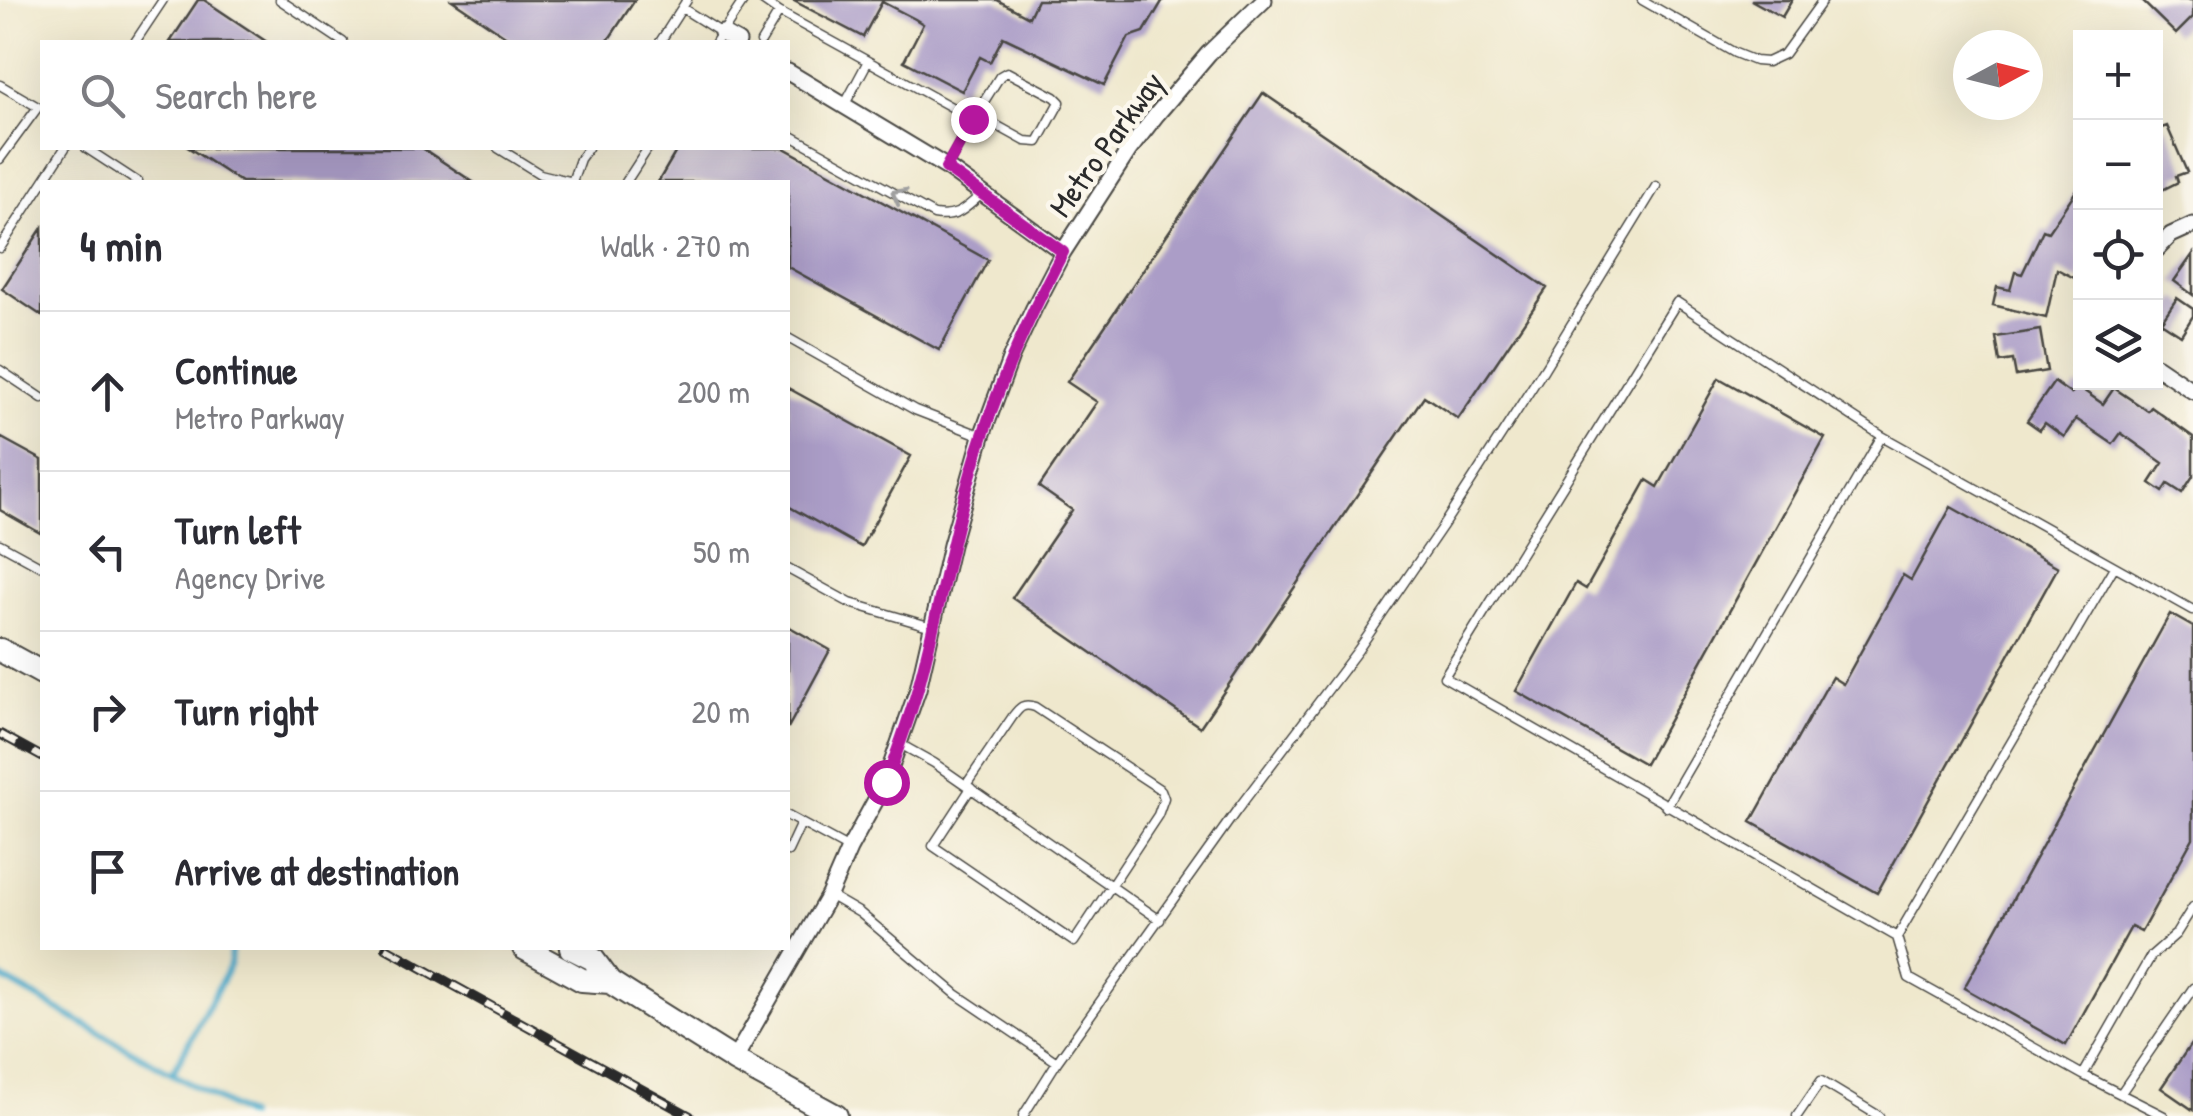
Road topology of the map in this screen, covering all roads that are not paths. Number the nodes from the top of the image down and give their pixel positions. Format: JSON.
{"nodes":[{"id":1,"x":163,"y":0,"type":"edge"},
{"id":2,"x":280,"y":0,"type":"edge"},
{"id":3,"x":744,"y":0,"type":"edge"},
{"id":4,"x":762,"y":0,"type":"edge"},
{"id":5,"x":1264,"y":0,"type":"edge"},
{"id":6,"x":1642,"y":0,"type":"edge"},
{"id":7,"x":1824,"y":0,"type":"edge"},
{"id":8,"x":685,"y":4,"type":"edge"},
{"id":9,"x":779,"y":12,"type":"junction"},
{"id":10,"x":719,"y":38,"type":"edge"},
{"id":11,"x":136,"y":40,"type":"edge"},
{"id":12,"x":340,"y":40,"type":"edge"},
{"id":13,"x":661,"y":40,"type":"edge"},
{"id":14,"x":763,"y":40,"type":"edge"},
{"id":15,"x":868,"y":61,"type":"junction"},
{"id":16,"x":790,"y":73,"type":"edge"},
{"id":17,"x":0,"y":84,"type":"edge"},
{"id":18,"x":844,"y":106,"type":"junction"},
{"id":19,"x":975,"y":116,"type":"junction"},
{"id":20,"x":790,"y":135,"type":"edge"},
{"id":21,"x":64,"y":150,"type":"edge"},
{"id":22,"x":89,"y":150,"type":"edge"},
{"id":23,"x":501,"y":150,"type":"edge"},
{"id":24,"x":587,"y":150,"type":"edge"},
{"id":25,"x":647,"y":150,"type":"edge"},
{"id":26,"x":0,"y":159,"type":"edge"},
{"id":27,"x":946,"y":168,"type":"junction"},
{"id":28,"x":44,"y":180,"type":"edge"},
{"id":29,"x":135,"y":180,"type":"edge"},
{"id":30,"x":555,"y":180,"type":"edge"},
{"id":31,"x":574,"y":180,"type":"edge"},
{"id":32,"x":627,"y":180,"type":"edge"},
{"id":33,"x":40,"y":186,"type":"edge"},
{"id":34,"x":1656,"y":186,"type":"dead end"},
{"id":35,"x":982,"y":194,"type":"junction"},
{"id":36,"x":2193,"y":224,"type":"edge"},
{"id":37,"x":2163,"y":243,"type":"edge"},
{"id":38,"x":0,"y":248,"type":"edge"},
{"id":39,"x":1063,"y":252,"type":"junction"},
{"id":40,"x":790,"y":339,"type":"edge"},
{"id":41,"x":0,"y":370,"type":"edge"},
{"id":42,"x":2163,"y":371,"type":"edge"},
{"id":43,"x":2193,"y":391,"type":"edge"},
{"id":44,"x":40,"y":397,"type":"edge"},
{"id":45,"x":982,"y":436,"type":"junction"},
{"id":46,"x":1882,"y":436,"type":"junction"},
{"id":47,"x":0,"y":544,"type":"edge"},
{"id":48,"x":40,"y":567,"type":"edge"},
{"id":49,"x":2114,"y":567,"type":"junction"},
{"id":50,"x":790,"y":571,"type":"edge"},
{"id":51,"x":2193,"y":610,"type":"edge"},
{"id":52,"x":932,"y":627,"type":"junction"},
{"id":53,"x":0,"y":650,"type":"edge"},
{"id":54,"x":40,"y":672,"type":"edge"},
{"id":55,"x":900,"y":744,"type":"junction"},
{"id":56,"x":968,"y":787,"type":"junction"},
{"id":57,"x":1666,"y":807,"type":"junction"},
{"id":58,"x":790,"y":817,"type":"edge"},
{"id":59,"x":801,"y":823,"type":"junction"},
{"id":60,"x":790,"y":847,"type":"edge"},
{"id":61,"x":849,"y":848,"type":"junction"},
{"id":62,"x":1111,"y":886,"type":"junction"},
{"id":63,"x":829,"y":895,"type":"junction"},
{"id":64,"x":2193,"y":907,"type":"edge"},
{"id":65,"x":1160,"y":920,"type":"junction"},
{"id":66,"x":1896,"y":937,"type":"junction"},
{"id":67,"x":528,"y":950,"type":"edge"},
{"id":68,"x":575,"y":950,"type":"edge"},
{"id":69,"x":610,"y":982,"type":"junction"},
{"id":70,"x":2193,"y":988,"type":"edge"},
{"id":71,"x":734,"y":1060,"type":"junction"},
{"id":72,"x":1058,"y":1062,"type":"junction"},
{"id":73,"x":2084,"y":1075,"type":"junction"},
{"id":74,"x":2121,"y":1093,"type":"junction"},
{"id":75,"x":836,"y":1116,"type":"edge"},
{"id":76,"x":1023,"y":1116,"type":"edge"},
{"id":77,"x":1797,"y":1116,"type":"edge"},
{"id":78,"x":1879,"y":1116,"type":"edge"},
{"id":79,"x":2164,"y":1116,"type":"edge"}],
"edges":[{"from":1,"to":11,"type":"lane"},
{"from":2,"to":12,"type":"lane"},
{"from":3,"to":10,"type":"lane"},
{"from":4,"to":9,"type":"lane"},
{"from":5,"to":39,"type":"street","name":"Metro Parkway"},
{"from":6,"to":7,"type":"lane"},
{"from":8,"to":10,"type":"lane"},
{"from":8,"to":13,"type":"lane"},
{"from":9,"to":14,"type":"lane"},
{"from":9,"to":15,"type":"lane"},
{"from":15,"to":18,"type":"lane"},
{"from":15,"to":19,"type":"lane"},
{"from":16,"to":18,"type":"street"},
{"from":17,"to":26,"type":"lane"},
{"from":18,"to":27,"type":"street"},
{"from":19,"to":19,"type":"lane"},
{"from":19,"to":27,"type":"lane"},
{"from":35,"to":20,"type":"lane","one_way":true},
{"from":21,"to":28,"type":"lane"},
{"from":22,"to":29,"type":"lane"},
{"from":23,"to":30,"type":"lane"},
{"from":24,"to":31,"type":"lane"},
{"from":25,"to":32,"type":"lane"},
{"from":27,"to":35,"type":"street"},
{"from":33,"to":38,"type":"lane"},
{"from":34,"to":65,"type":"lane"},
{"from":35,"to":39,"type":"street"},
{"from":36,"to":37,"type":"street"},
{"from":39,"to":45,"type":"street","name":"Metro Parkway"},
{"from":40,"to":45,"type":"lane"},
{"from":41,"to":44,"type":"lane"},
{"from":42,"to":43,"type":"street"},
{"from":45,"to":52,"type":"street","name":"Metro Parkway"},
{"from":46,"to":49,"type":"lane"},
{"from":46,"to":57,"type":"lane"},
{"from":46,"to":57,"type":"lane"},
{"from":47,"to":48,"type":"lane"},
{"from":49,"to":51,"type":"lane"},
{"from":49,"to":66,"type":"lane"},
{"from":50,"to":52,"type":"lane"},
{"from":52,"to":55,"type":"street","name":"Metro Parkway"},
{"from":53,"to":54,"type":"main road"},
{"from":55,"to":56,"type":"lane"},
{"from":55,"to":61,"type":"street","name":"Metro Parkway"},
{"from":56,"to":62,"type":"lane"},
{"from":56,"to":62,"type":"lane"},
{"from":56,"to":62,"type":"lane"},
{"from":57,"to":66,"type":"lane"},
{"from":58,"to":59,"type":"lane"},
{"from":59,"to":60,"type":"lane"},
{"from":59,"to":61,"type":"lane"},
{"from":61,"to":63,"type":"street","name":"Metro Parkway"},
{"from":62,"to":65,"type":"lane"},
{"from":63,"to":71,"type":"street","name":"Metro Parkway"},
{"from":63,"to":72,"type":"lane"},
{"from":64,"to":73,"type":"lane"},
{"from":65,"to":72,"type":"lane"},
{"from":66,"to":73,"type":"lane"},
{"from":67,"to":69,"type":"main road"},
{"from":68,"to":69,"type":"main road"},
{"from":69,"to":71,"type":"main road"},
{"from":70,"to":74,"type":"lane"},
{"from":71,"to":75,"type":"main road"},
{"from":72,"to":76,"type":"lane"},
{"from":73,"to":74,"type":"lane"},
{"from":74,"to":79,"type":"lane"},
{"from":77,"to":78,"type":"lane"}]}
